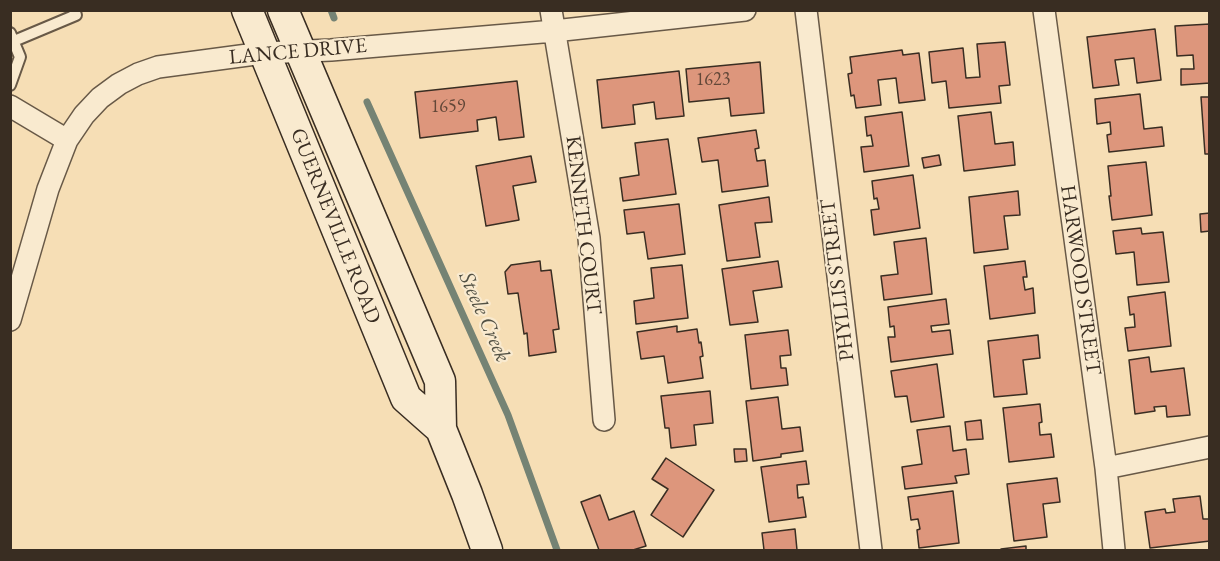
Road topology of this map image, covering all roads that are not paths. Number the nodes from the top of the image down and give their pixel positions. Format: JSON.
{"nodes":[{"id":1,"x":74,"y":10,"type":"edge"},
{"id":2,"x":247,"y":10,"type":"edge"},
{"id":3,"x":283,"y":10,"type":"edge"},
{"id":4,"x":745,"y":10,"type":"edge"},
{"id":5,"x":806,"y":10,"type":"edge"},
{"id":6,"x":1044,"y":10,"type":"edge"},
{"id":7,"x":553,"y":21,"type":"edge"},
{"id":8,"x":12,"y":37,"type":"edge"},
{"id":9,"x":301,"y":51,"type":"junction"},
{"id":10,"x":263,"y":53,"type":"junction"},
{"id":11,"x":10,"y":85,"type":"edge"},
{"id":12,"x":10,"y":106,"type":"edge"},
{"id":13,"x":67,"y":140,"type":"junction"},
{"id":14,"x":10,"y":320,"type":"edge"},
{"id":15,"x":604,"y":420,"type":"dead end"},
{"id":16,"x":441,"y":429,"type":"junction"},
{"id":17,"x":1209,"y":447,"type":"edge"},
{"id":18,"x":1106,"y":468,"type":"junction"},
{"id":19,"x":487,"y":550,"type":"edge"},
{"id":20,"x":871,"y":550,"type":"edge"},
{"id":21,"x":1114,"y":550,"type":"edge"}],
"edges":[{"from":1,"to":8,"type":"lane"},
{"from":2,"to":10,"type":"main road","name":"GUERNEVILLE ROAD"},
{"from":3,"to":9,"type":"main road","name":"GUERNEVILLE ROAD"},
{"from":4,"to":7,"type":"street","name":"LANCE DRIVE"},
{"from":5,"to":20,"type":"street","name":"PHYLLIS STREET"},
{"from":6,"to":18,"type":"street","name":"HARWOOD STREET"},
{"from":7,"to":9,"type":"street","name":"LANCE DRIVE"},
{"from":7,"to":15,"type":"street","name":"KENNETH COURT"},
{"from":8,"to":11,"type":"lane"},
{"from":9,"to":10,"type":"street","name":"LANCE DRIVE"},
{"from":9,"to":16,"type":"main road","name":"GUERNEVILLE ROAD"},
{"from":10,"to":13,"type":"street","name":"LANCE DRIVE"},
{"from":10,"to":16,"type":"main road","name":"GUERNEVILLE ROAD"},
{"from":12,"to":13,"type":"street"},
{"from":13,"to":14,"type":"street","name":"LANCE DRIVE"},
{"from":16,"to":19,"type":"main road","name":"GUERNEVILLE ROAD"},
{"from":17,"to":18,"type":"street"},
{"from":18,"to":21,"type":"street","name":"HARWOOD STREET"}]}
